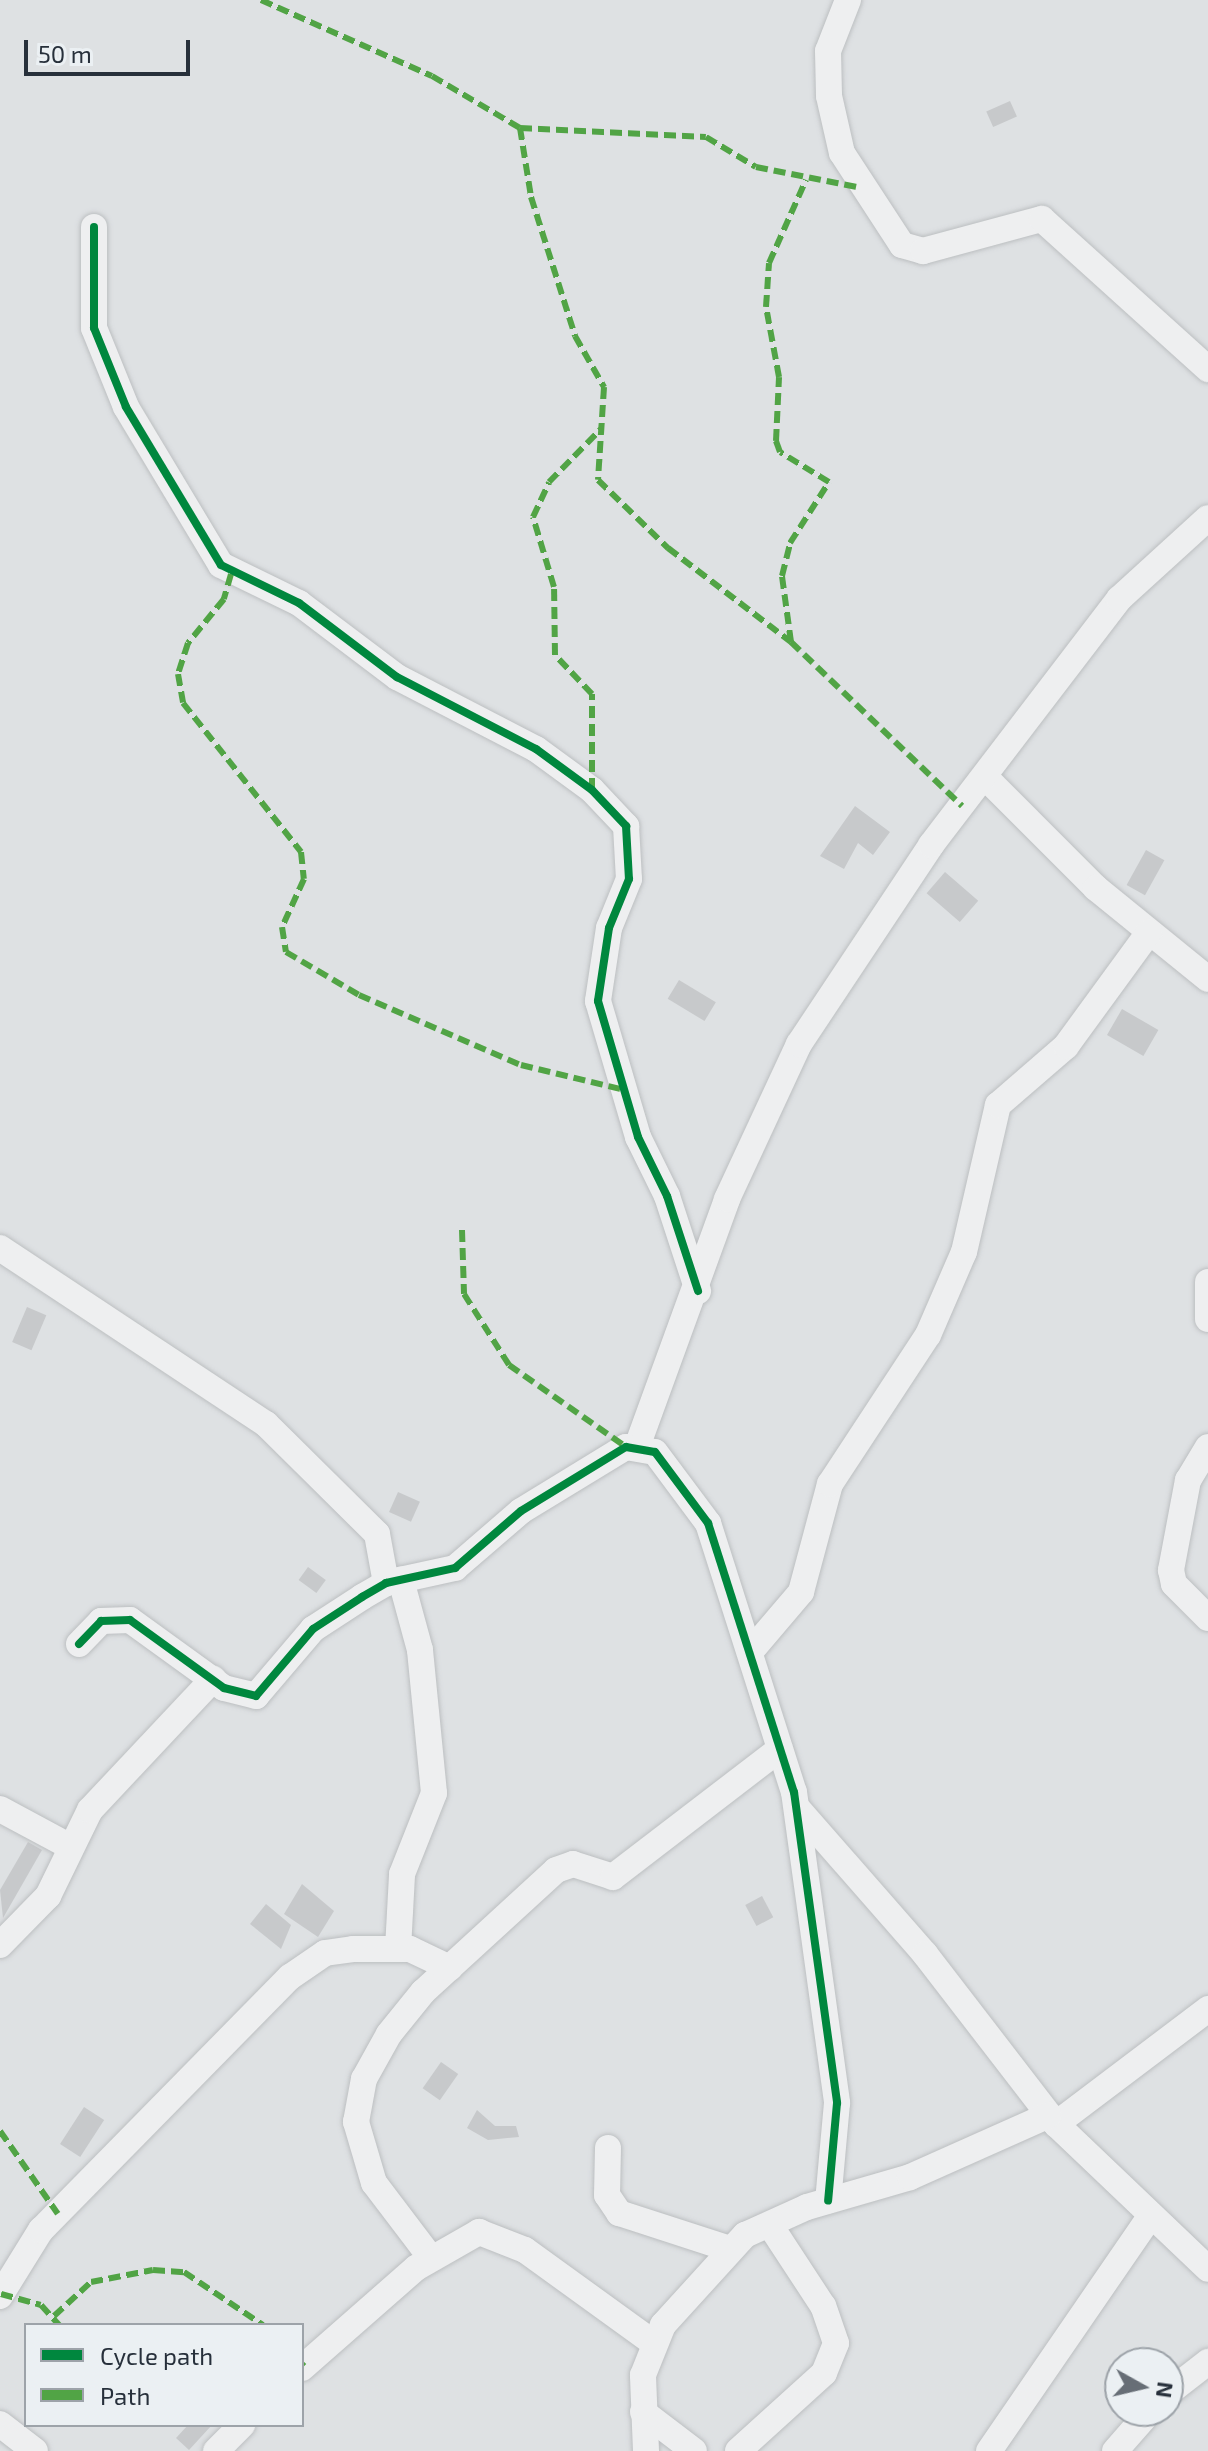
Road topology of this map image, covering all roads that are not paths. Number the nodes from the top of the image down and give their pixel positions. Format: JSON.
{"nodes":[{"id":1,"x":848,"y":0,"type":"edge"},
{"id":2,"x":94,"y":227,"type":"dead end"},
{"id":3,"x":1208,"y":369,"type":"edge"},
{"id":4,"x":1208,"y":518,"type":"edge"},
{"id":5,"x":987,"y":779,"type":"junction"},
{"id":6,"x":1149,"y":932,"type":"junction"},
{"id":7,"x":1208,"y":979,"type":"edge"},
{"id":8,"x":0,"y":1248,"type":"edge"},
{"id":9,"x":1208,"y":1282,"type":"edge"},
{"id":10,"x":698,"y":1291,"type":"junction"},
{"id":11,"x":1208,"y":1319,"type":"edge"},
{"id":12,"x":638,"y":1444,"type":"junction"},
{"id":13,"x":1208,"y":1447,"type":"edge"},
{"id":14,"x":394,"y":1582,"type":"junction"},
{"id":15,"x":1208,"y":1618,"type":"edge"},
{"id":16,"x":79,"y":1644,"type":"dead end"},
{"id":17,"x":750,"y":1652,"type":"junction"},
{"id":18,"x":213,"y":1679,"type":"junction"},
{"id":19,"x":780,"y":1749,"type":"junction"},
{"id":20,"x":796,"y":1807,"type":"junction"},
{"id":21,"x":0,"y":1809,"type":"edge"},
{"id":22,"x":69,"y":1846,"type":"junction"},
{"id":23,"x":0,"y":1945,"type":"edge"},
{"id":24,"x":398,"y":1949,"type":"junction"},
{"id":25,"x":450,"y":1968,"type":"junction"},
{"id":26,"x":1208,"y":2009,"type":"edge"},
{"id":27,"x":1052,"y":2120,"type":"junction"},
{"id":28,"x":608,"y":2148,"type":"dead end"},
{"id":29,"x":828,"y":2201,"type":"junction"},
{"id":30,"x":1150,"y":2217,"type":"junction"},
{"id":31,"x":770,"y":2225,"type":"junction"},
{"id":32,"x":730,"y":2249,"type":"junction"},
{"id":33,"x":431,"y":2258,"type":"junction"},
{"id":34,"x":1208,"y":2269,"type":"edge"},
{"id":35,"x":0,"y":2296,"type":"edge"},
{"id":36,"x":655,"y":2344,"type":"junction"},
{"id":37,"x":1208,"y":2362,"type":"edge"},
{"id":38,"x":304,"y":2366,"type":"edge"},
{"id":39,"x":1184,"y":2381,"type":"edge"},
{"id":40,"x":643,"y":2412,"type":"junction"},
{"id":41,"x":0,"y":2424,"type":"edge"},
{"id":42,"x":240,"y":2427,"type":"edge"},
{"id":43,"x":1136,"y":2427,"type":"edge"},
{"id":44,"x":35,"y":2451,"type":"edge"},
{"id":45,"x":216,"y":2451,"type":"edge"},
{"id":46,"x":646,"y":2451,"type":"edge"},
{"id":47,"x":694,"y":2451,"type":"edge"},
{"id":48,"x":738,"y":2451,"type":"edge"},
{"id":49,"x":989,"y":2451,"type":"edge"},
{"id":50,"x":1115,"y":2451,"type":"edge"}],
"edges":[{"from":1,"to":3,"type":"street"},
{"from":2,"to":10,"type":"street"},
{"from":4,"to":5,"type":"street"},
{"from":5,"to":6,"type":"street"},
{"from":5,"to":10,"type":"street"},
{"from":6,"to":7,"type":"street"},
{"from":6,"to":17,"type":"street"},
{"from":8,"to":14,"type":"street"},
{"from":9,"to":11,"type":"street"},
{"from":10,"to":12,"type":"street"},
{"from":12,"to":14,"type":"street"},
{"from":12,"to":17,"type":"street"},
{"from":13,"to":15,"type":"street"},
{"from":14,"to":18,"type":"street"},
{"from":14,"to":24,"type":"street"},
{"from":16,"to":18,"type":"street"},
{"from":17,"to":19,"type":"street"},
{"from":18,"to":22,"type":"street"},
{"from":19,"to":20,"type":"street"},
{"from":19,"to":25,"type":"street"},
{"from":20,"to":27,"type":"street"},
{"from":20,"to":29,"type":"street"},
{"from":21,"to":22,"type":"street"},
{"from":22,"to":23,"type":"street"},
{"from":24,"to":25,"type":"street"},
{"from":24,"to":35,"type":"street"},
{"from":25,"to":33,"type":"street"},
{"from":26,"to":27,"type":"street"},
{"from":27,"to":29,"type":"street"},
{"from":27,"to":30,"type":"street"},
{"from":28,"to":32,"type":"street"},
{"from":29,"to":31,"type":"street"},
{"from":30,"to":34,"type":"street"},
{"from":30,"to":49,"type":"street"},
{"from":31,"to":32,"type":"street"},
{"from":31,"to":48,"type":"street"},
{"from":32,"to":36,"type":"street"},
{"from":33,"to":36,"type":"street"},
{"from":33,"to":38,"type":"street"},
{"from":36,"to":40,"type":"street"},
{"from":37,"to":39,"type":"street"},
{"from":40,"to":46,"type":"street"},
{"from":40,"to":47,"type":"street"},
{"from":41,"to":44,"type":"street"},
{"from":42,"to":45,"type":"street"},
{"from":43,"to":50,"type":"street"}]}
